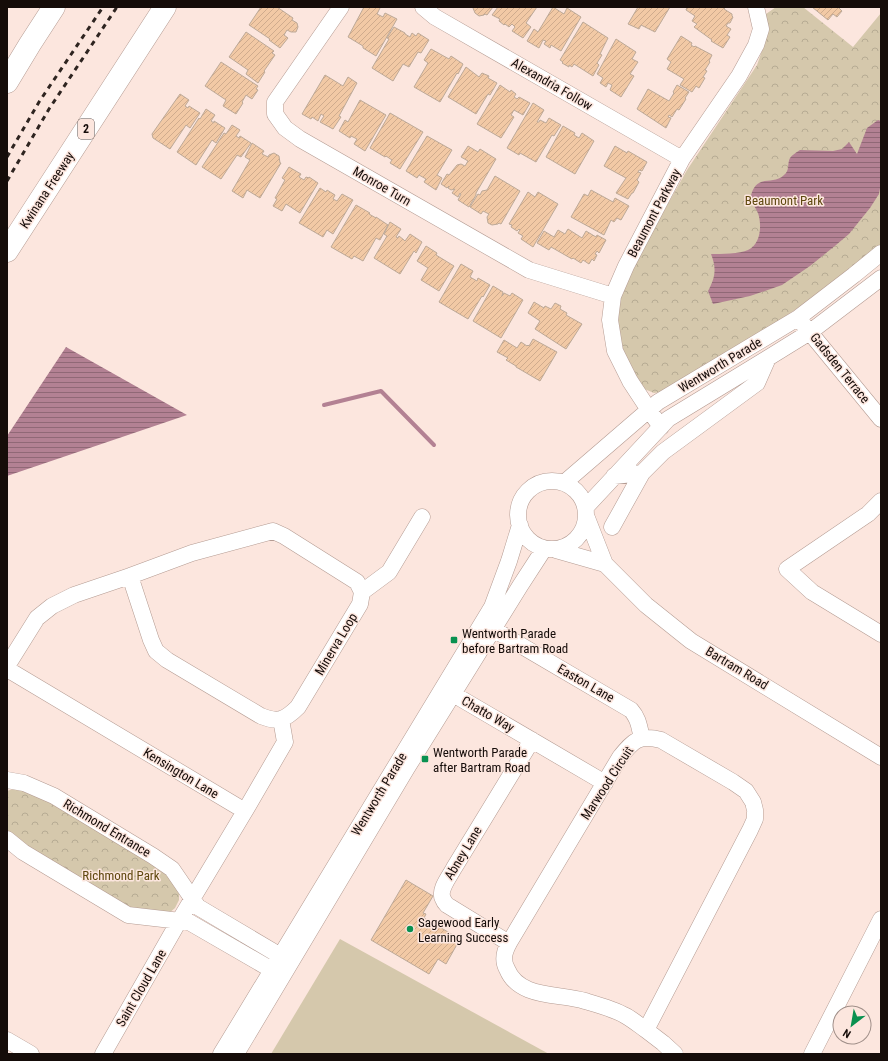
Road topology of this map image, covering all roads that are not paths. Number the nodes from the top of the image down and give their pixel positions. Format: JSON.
{"nodes":[{"id":1,"x":54,"y":7,"type":"edge"},
{"id":2,"x":165,"y":7,"type":"edge"},
{"id":3,"x":341,"y":7,"type":"edge"},
{"id":4,"x":423,"y":7,"type":"edge"},
{"id":5,"x":756,"y":7,"type":"edge"},
{"id":6,"x":7,"y":82,"type":"edge"},
{"id":7,"x":682,"y":159,"type":"junction"},
{"id":8,"x":7,"y":251,"type":"edge"},
{"id":9,"x":881,"y":253,"type":"edge"},
{"id":10,"x":881,"y":278,"type":"edge"},
{"id":11,"x":613,"y":296,"type":"junction"},
{"id":12,"x":798,"y":318,"type":"junction"},
{"id":13,"x":810,"y":332,"type":"junction"},
{"id":14,"x":768,"y":358,"type":"junction"},
{"id":15,"x":649,"y":410,"type":"junction"},
{"id":16,"x":881,"y":419,"type":"edge"},
{"id":17,"x":661,"y":427,"type":"junction"},
{"id":18,"x":642,"y":473,"type":"junction"},
{"id":19,"x":614,"y":476,"type":"junction"},
{"id":20,"x":564,"y":483,"type":"junction"},
{"id":21,"x":881,"y":501,"type":"edge"},
{"id":22,"x":586,"y":512,"type":"junction"},
{"id":23,"x":422,"y":517,"type":"dead end"},
{"id":24,"x":520,"y":525,"type":"junction"},
{"id":25,"x":612,"y":526,"type":"dead end"},
{"id":26,"x":550,"y":549,"type":"junction"},
{"id":27,"x":605,"y":564,"type":"junction"},
{"id":28,"x":130,"y":576,"type":"junction"},
{"id":29,"x":362,"y":592,"type":"junction"},
{"id":30,"x":493,"y":629,"type":"junction"},
{"id":31,"x":881,"y":634,"type":"edge"},
{"id":32,"x":7,"y":667,"type":"edge"},
{"id":33,"x":453,"y":694,"type":"junction"},
{"id":34,"x":281,"y":719,"type":"junction"},
{"id":35,"x":642,"y":738,"type":"junction"},
{"id":36,"x":532,"y":740,"type":"junction"},
{"id":37,"x":881,"y":757,"type":"edge"},
{"id":38,"x":7,"y":780,"type":"edge"},
{"id":39,"x":605,"y":783,"type":"junction"},
{"id":40,"x":245,"y":811,"type":"junction"},
{"id":41,"x":7,"y":839,"type":"edge"},
{"id":42,"x":192,"y":900,"type":"junction"},
{"id":43,"x":881,"y":919,"type":"edge"},
{"id":44,"x":179,"y":921,"type":"junction"},
{"id":45,"x":877,"y":938,"type":"edge"},
{"id":46,"x":509,"y":943,"type":"junction"},
{"id":47,"x":286,"y":959,"type":"junction"},
{"id":48,"x":277,"y":974,"type":"junction"},
{"id":49,"x":646,"y":1030,"type":"junction"},
{"id":50,"x":7,"y":1040,"type":"edge"},
{"id":51,"x":31,"y":1054,"type":"edge"},
{"id":52,"x":103,"y":1054,"type":"edge"},
{"id":53,"x":221,"y":1054,"type":"edge"},
{"id":54,"x":236,"y":1054,"type":"edge"},
{"id":55,"x":675,"y":1054,"type":"edge"},
{"id":56,"x":812,"y":1054,"type":"edge"}],
"edges":[{"from":1,"to":6,"type":"highway"},
{"from":2,"to":8,"type":"highway","name":"Kwinana Freeway","number":"2"},
{"from":3,"to":11,"type":"street","name":"Monroe Turn"},
{"from":4,"to":7,"type":"street","name":"Alexandria Follow"},
{"from":5,"to":7,"type":"street","name":"Beaumont Parkway"},
{"from":7,"to":11,"type":"street","name":"Beaumont Parkway"},
{"from":9,"to":12,"type":"street","name":"Wentworth Parade"},
{"from":10,"to":13,"type":"street","name":"Wentworth Parade"},
{"from":11,"to":15,"type":"street","name":"Beaumont Parkway"},
{"from":12,"to":13,"type":"street","name":"Gadsden Terrace"},
{"from":12,"to":15,"type":"street","name":"Wentworth Parade"},
{"from":13,"to":14,"type":"street","name":"Wentworth Parade"},
{"from":13,"to":16,"type":"street","name":"Gadsden Terrace"},
{"from":14,"to":17,"type":"street","name":"Wentworth Parade"},
{"from":14,"to":18,"type":"street"},
{"from":15,"to":17,"type":"street","name":"Beaumont Parkway"},
{"from":15,"to":20,"type":"street","name":"Wentworth Parade"},
{"from":17,"to":19,"type":"street","name":"Wentworth Parade"},
{"from":18,"to":19,"type":"street"},
{"from":18,"to":25,"type":"street"},
{"from":19,"to":22,"type":"street","name":"Wentworth Parade"},
{"from":20,"to":22,"type":"street"},
{"from":20,"to":24,"type":"street","name":"Wentworth Parade"},
{"from":21,"to":31,"type":"street"},
{"from":22,"to":26,"type":"street","name":"Wentworth Parade"},
{"from":22,"to":27,"type":"street","name":"Bartram Road"},
{"from":23,"to":29,"type":"street"},
{"from":24,"to":26,"type":"street"},
{"from":24,"to":47,"type":"street","name":"Wentworth Parade"},
{"from":26,"to":27,"type":"street","name":"Bartram Road"},
{"from":26,"to":30,"type":"street","name":"Wentworth Parade"},
{"from":27,"to":37,"type":"street","name":"Bartram Road"},
{"from":28,"to":29,"type":"street"},
{"from":28,"to":32,"type":"street"},
{"from":28,"to":34,"type":"street"},
{"from":29,"to":34,"type":"street","name":"Minerva Loop"},
{"from":30,"to":33,"type":"street","name":"Wentworth Parade"},
{"from":30,"to":35,"type":"street","name":"Easton Lane"},
{"from":32,"to":40,"type":"street","name":"Kensington Lane"},
{"from":33,"to":36,"type":"street","name":"Chatto Way"},
{"from":33,"to":47,"type":"street","name":"Wentworth Parade"},
{"from":34,"to":40,"type":"street"},
{"from":35,"to":39,"type":"street","name":"Marwood Circuit"},
{"from":35,"to":49,"type":"street","name":"Marwood Circuit"},
{"from":36,"to":39,"type":"street","name":"Chatto Way"},
{"from":36,"to":46,"type":"street","name":"Abney Lane"},
{"from":38,"to":42,"type":"street","name":"Richmond Entrance"},
{"from":39,"to":46,"type":"street","name":"Marwood Circuit"},
{"from":40,"to":42,"type":"street"},
{"from":41,"to":44,"type":"street"},
{"from":42,"to":44,"type":"street"},
{"from":42,"to":47,"type":"street","name":"Richmond Entrance"},
{"from":43,"to":45,"type":"street"},
{"from":44,"to":48,"type":"street"},
{"from":44,"to":52,"type":"street","name":"Saint Cloud Lane"},
{"from":45,"to":56,"type":"street"},
{"from":46,"to":49,"type":"street","name":"Marwood Circuit"},
{"from":47,"to":48,"type":"street","name":"Wentworth Parade"},
{"from":48,"to":53,"type":"street","name":"Wentworth Parade"},
{"from":48,"to":54,"type":"street","name":"Wentworth Parade"},
{"from":49,"to":55,"type":"street","name":"Marwood Circuit"},
{"from":50,"to":51,"type":"street"}]}
